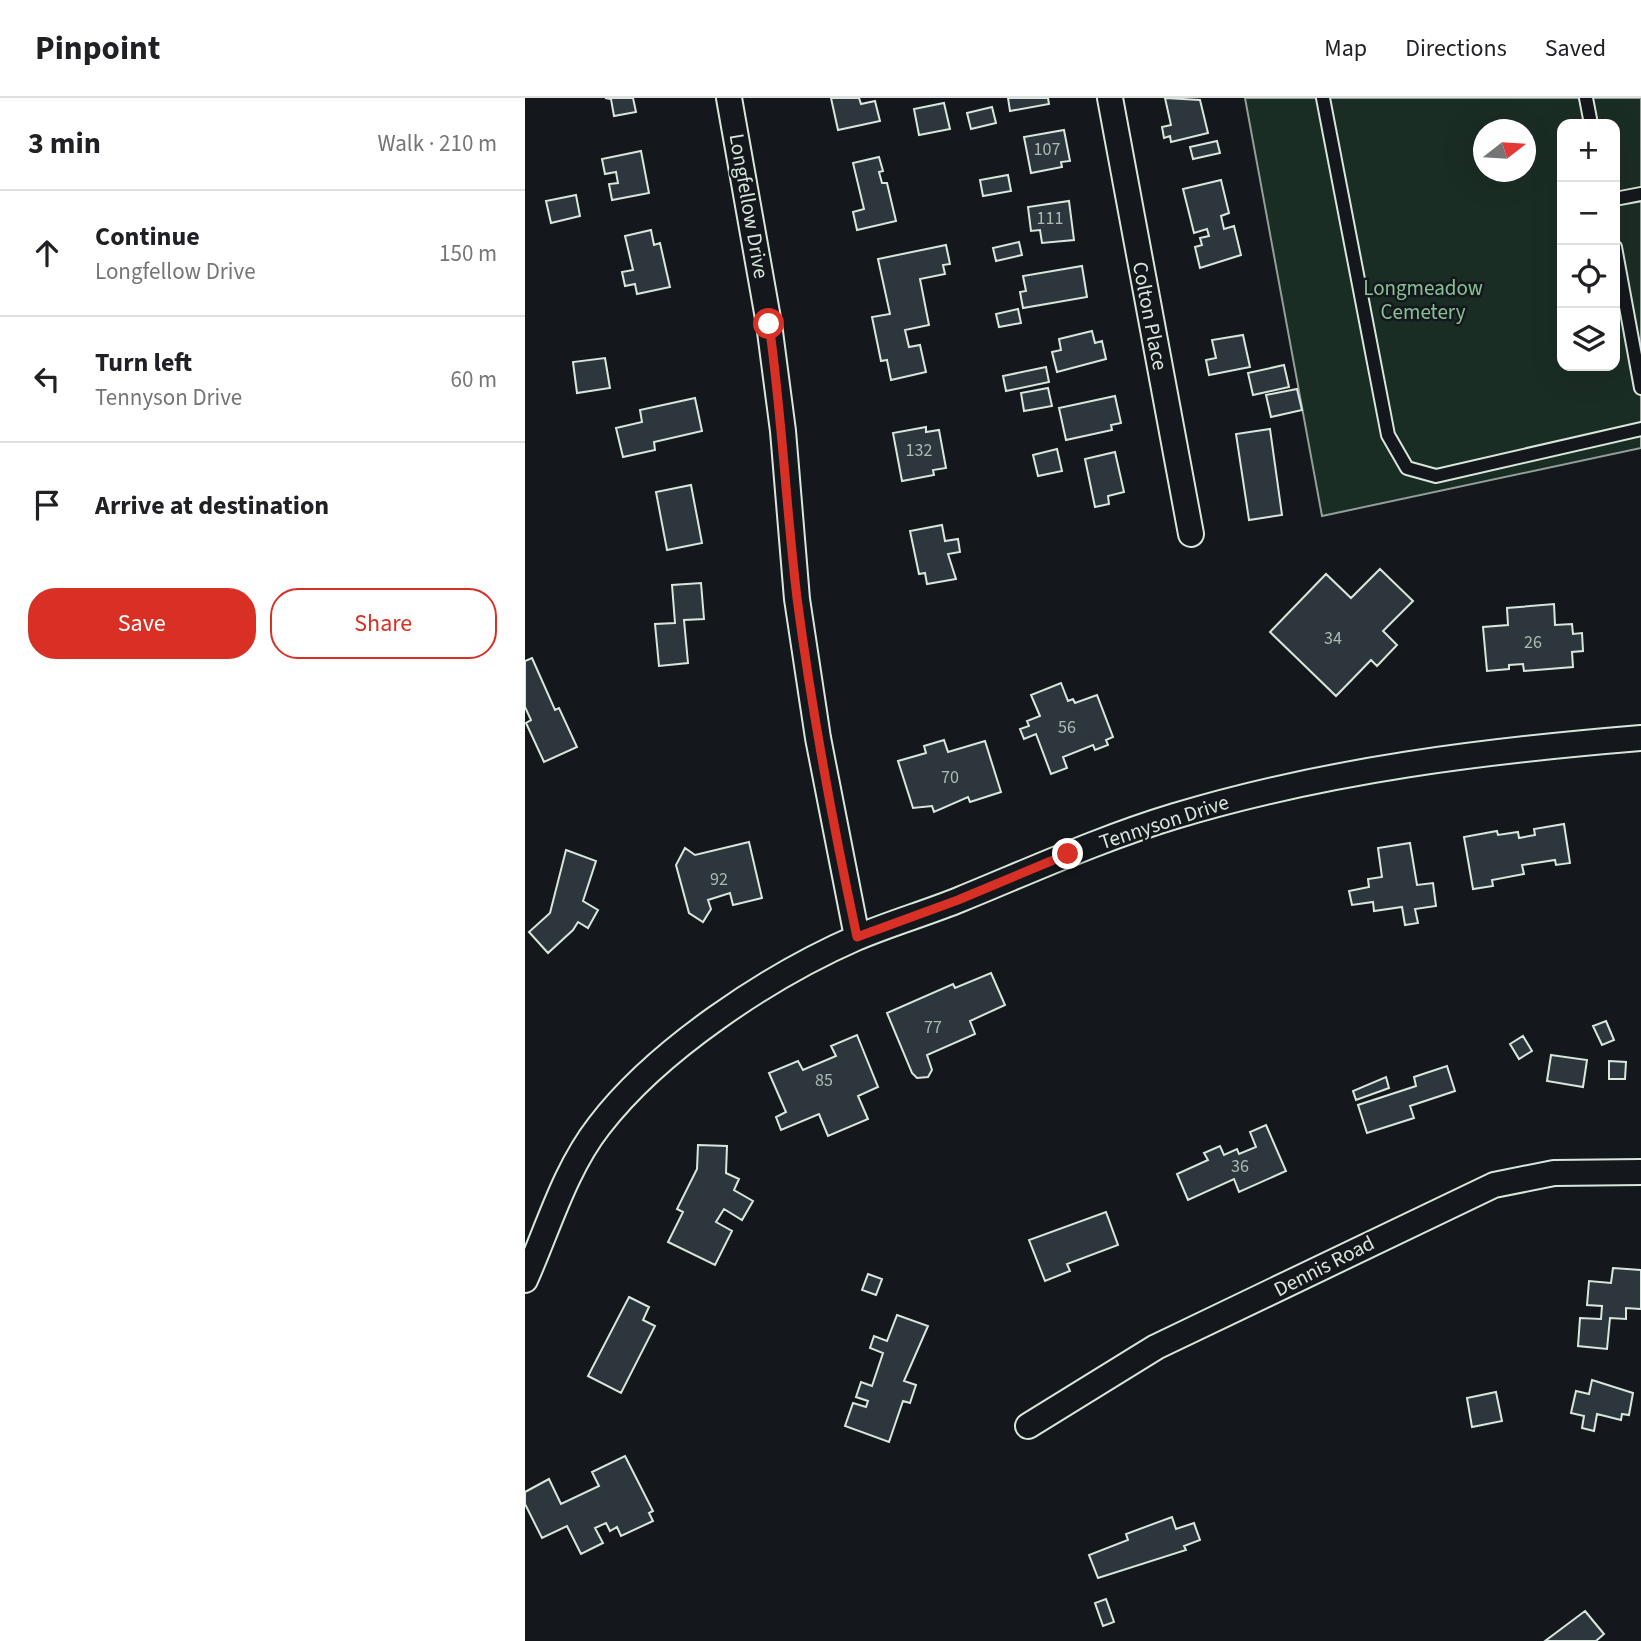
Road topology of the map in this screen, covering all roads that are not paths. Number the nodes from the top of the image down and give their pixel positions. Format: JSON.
{"nodes":[{"id":1,"x":729,"y":98,"type":"edge"},
{"id":2,"x":1110,"y":98,"type":"edge"},
{"id":3,"x":1324,"y":98,"type":"edge"},
{"id":4,"x":1586,"y":98,"type":"edge"},
{"id":5,"x":1590,"y":119,"type":"edge"},
{"id":6,"x":1641,"y":194,"type":"edge"},
{"id":7,"x":1620,"y":198,"type":"edge"},
{"id":8,"x":1620,"y":274,"type":"edge"},
{"id":9,"x":1641,"y":388,"type":"edge"},
{"id":10,"x":1641,"y":429,"type":"edge"},
{"id":11,"x":1191,"y":534,"type":"dead end"},
{"id":12,"x":1641,"y":738,"type":"edge"},
{"id":13,"x":857,"y":937,"type":"junction"},
{"id":14,"x":1641,"y":1172,"type":"edge"},
{"id":15,"x":525,"y":1280,"type":"edge"},
{"id":16,"x":1028,"y":1426,"type":"dead end"}],
"edges":[{"from":1,"to":13,"type":"street","name":"Longfellow Drive"},
{"from":2,"to":11,"type":"street","name":"Colton Place"},
{"from":3,"to":10,"type":"lane"},
{"from":4,"to":5,"type":"lane"},
{"from":6,"to":7,"type":"lane"},
{"from":8,"to":9,"type":"lane"},
{"from":12,"to":13,"type":"street","name":"Tennyson Drive"},
{"from":13,"to":15,"type":"street","name":"Tennyson Drive"},
{"from":14,"to":16,"type":"street","name":"Dennis Road"}]}
